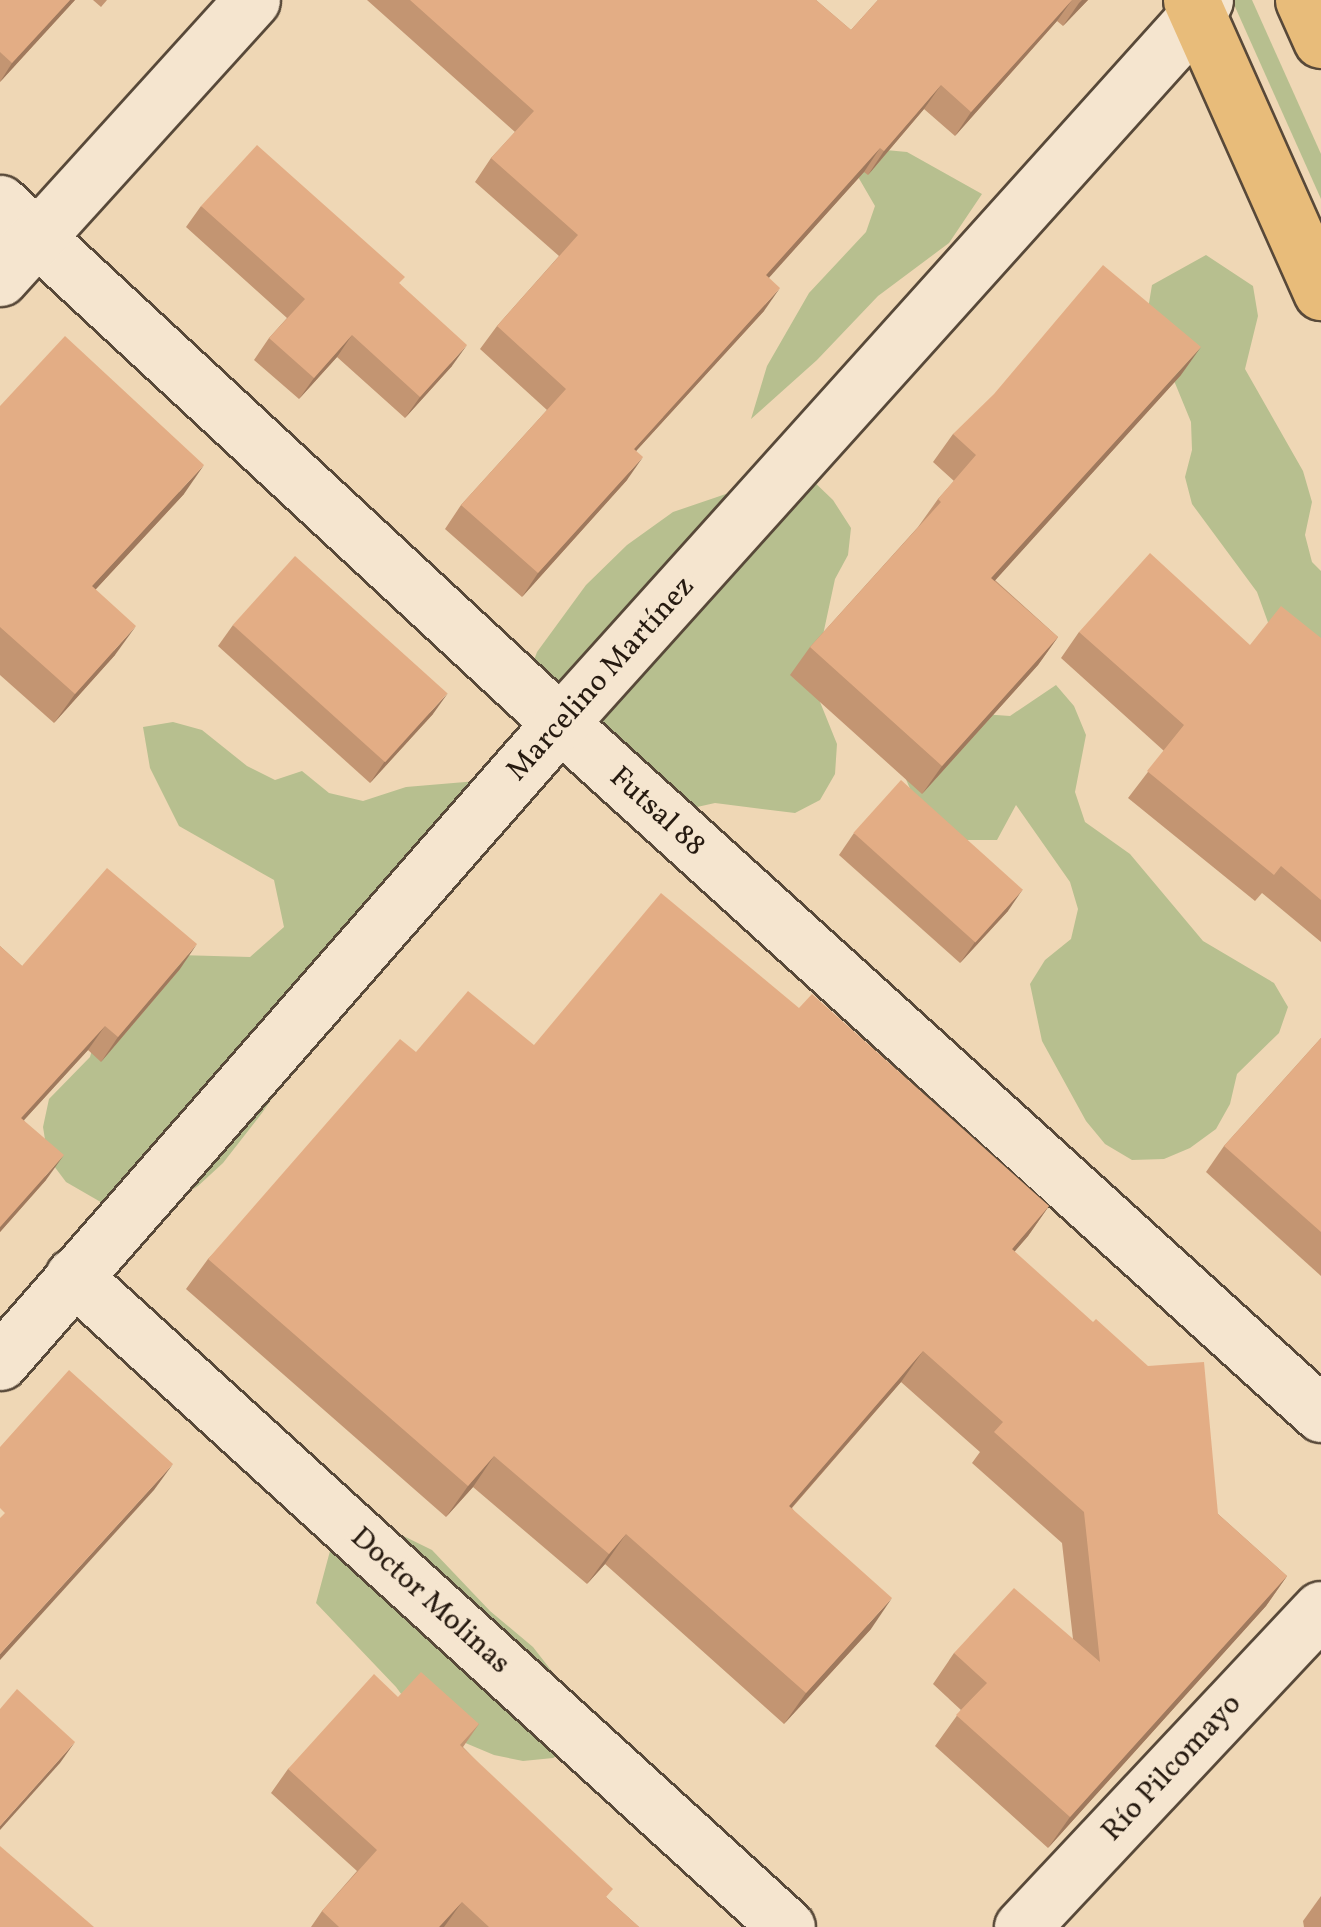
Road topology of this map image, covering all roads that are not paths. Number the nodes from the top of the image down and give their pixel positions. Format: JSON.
{"nodes":[{"id":1,"x":252,"y":0,"type":"edge"},
{"id":2,"x":1303,"y":0,"type":"edge"},
{"id":3,"x":1198,"y":5,"type":"edge"},
{"id":4,"x":1321,"y":40,"type":"edge"},
{"id":5,"x":19,"y":220,"type":"edge"},
{"id":6,"x":0,"y":278,"type":"edge"},
{"id":7,"x":1321,"y":292,"type":"edge"},
{"id":8,"x":560,"y":724,"type":"junction"},
{"id":9,"x":73,"y":1276,"type":"junction"},
{"id":10,"x":0,"y":1362,"type":"edge"},
{"id":11,"x":1321,"y":1414,"type":"edge"},
{"id":12,"x":1321,"y":1610,"type":"edge"},
{"id":13,"x":787,"y":1927,"type":"edge"},
{"id":14,"x":1022,"y":1927,"type":"edge"}],
"edges":[{"from":1,"to":5,"type":"street"},
{"from":2,"to":4,"type":"main road"},
{"from":3,"to":7,"type":"main road"},
{"from":3,"to":8,"type":"street","name":"Marcelino Martínez"},
{"from":5,"to":6,"type":"street"},
{"from":5,"to":8,"type":"street","name":"Futsal 88"},
{"from":8,"to":9,"type":"street","name":"Marcelino Martínez"},
{"from":8,"to":11,"type":"street","name":"Futsal 88"},
{"from":9,"to":10,"type":"street","name":"Marcelino Martínez"},
{"from":9,"to":13,"type":"street","name":"Doctor Molinas"},
{"from":12,"to":14,"type":"street","name":"Río Pilcomayo"}]}
